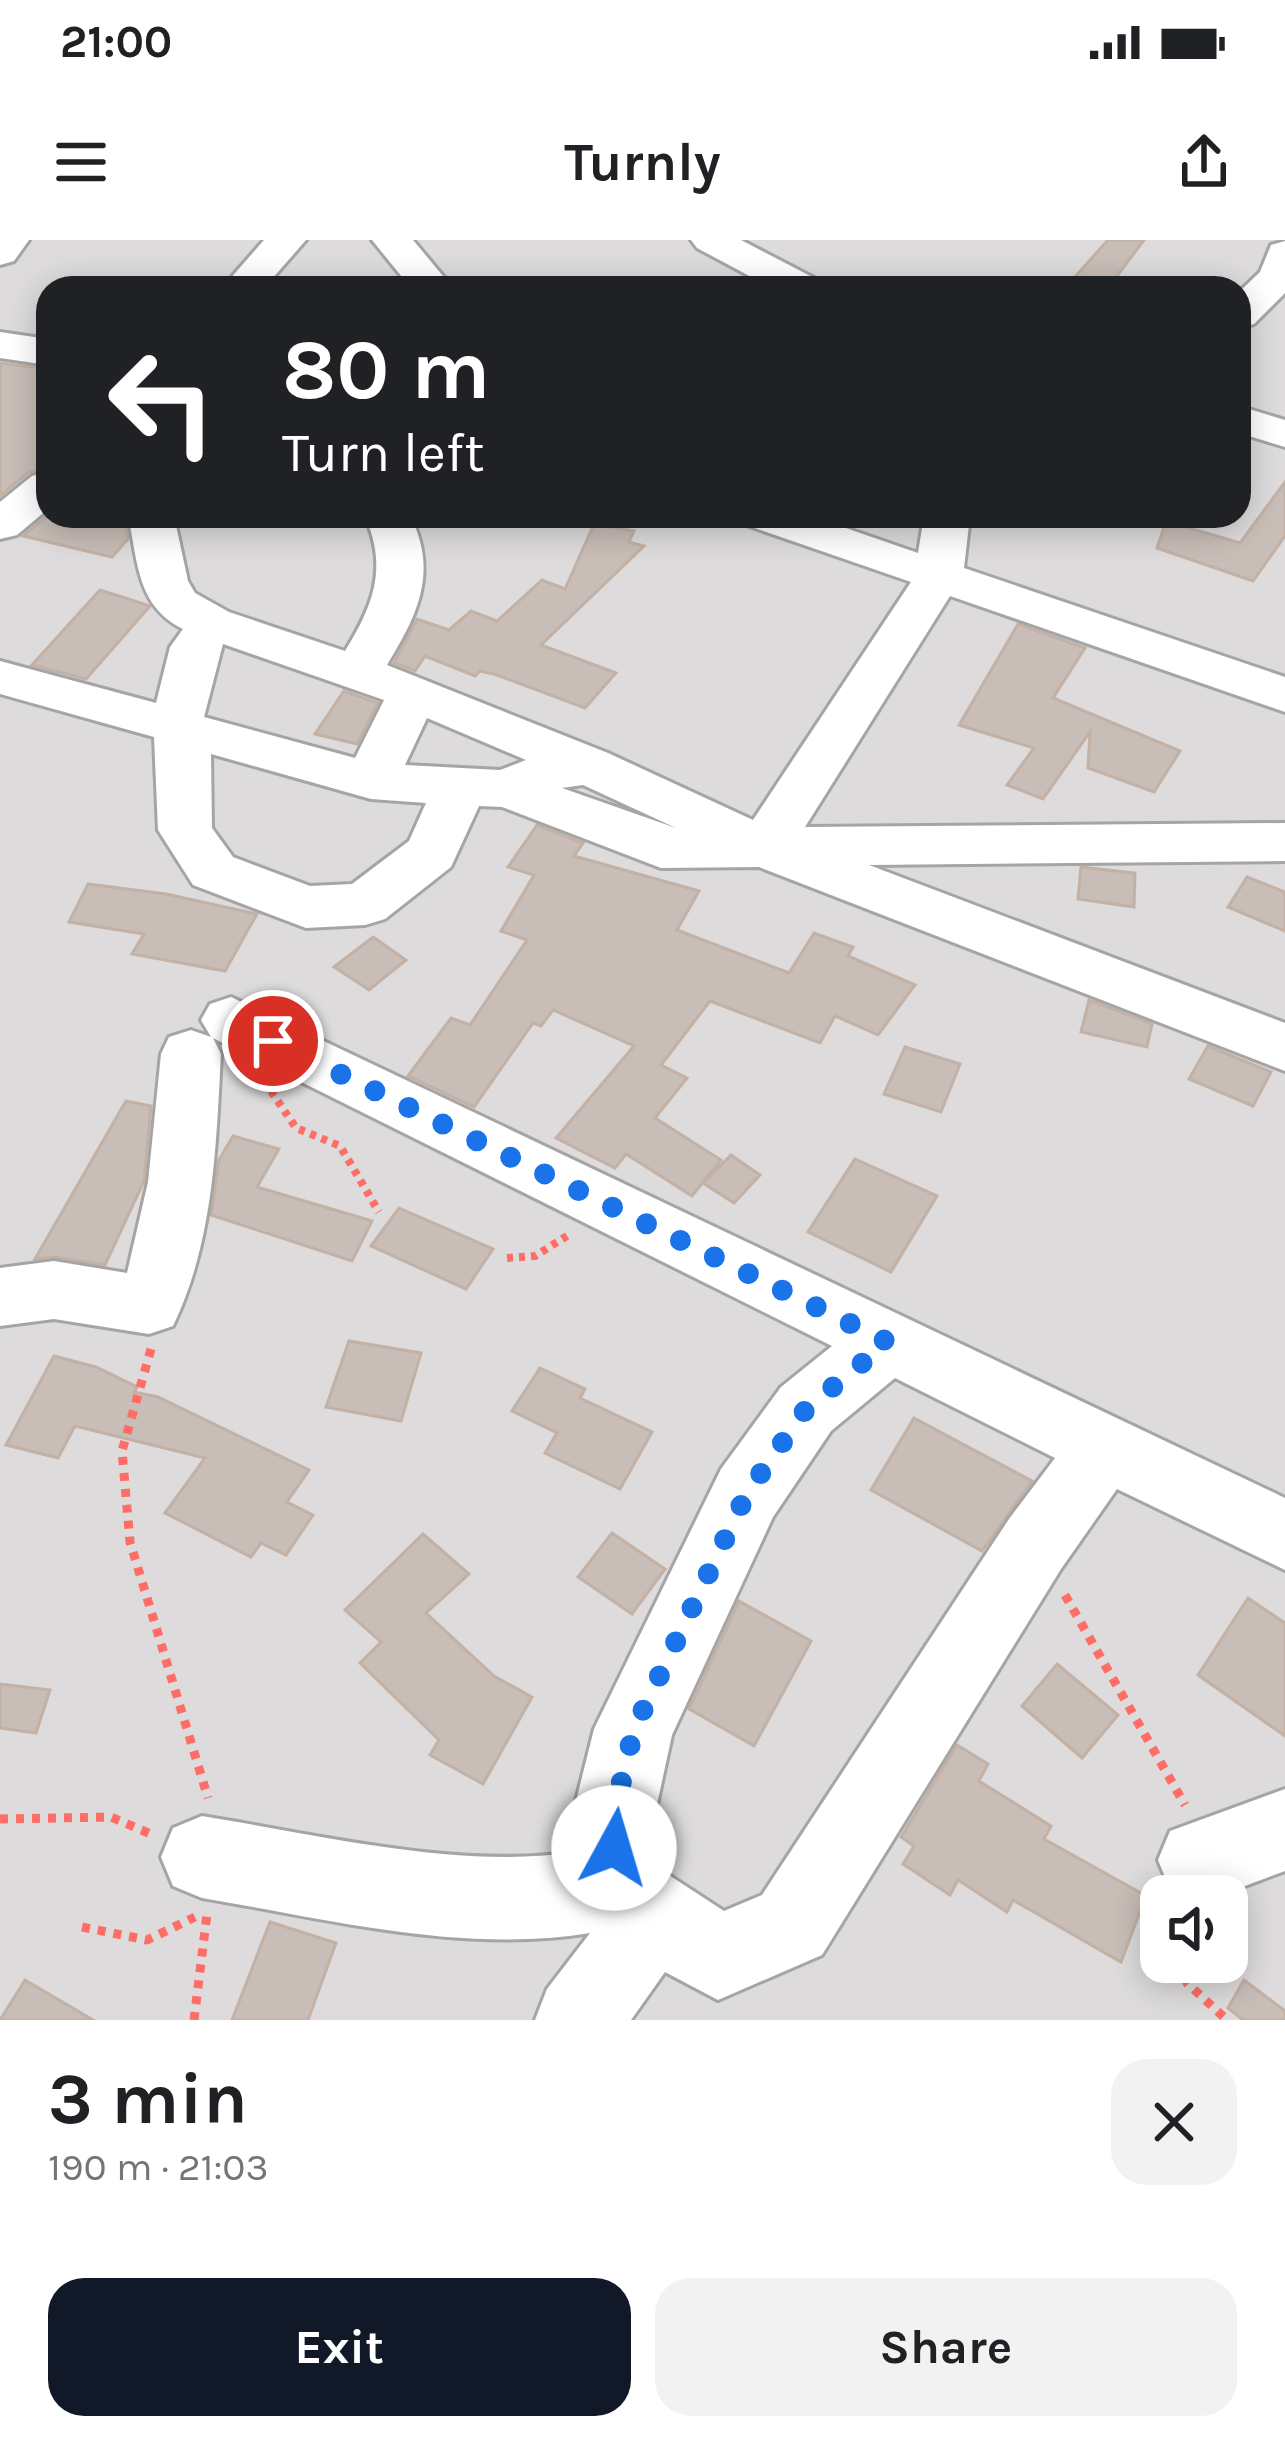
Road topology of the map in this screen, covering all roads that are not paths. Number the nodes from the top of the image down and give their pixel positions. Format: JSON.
{"nodes":[{"id":1,"x":9,"y":240,"type":"edge"},
{"id":2,"x":286,"y":240,"type":"edge"},
{"id":3,"x":392,"y":240,"type":"edge"},
{"id":4,"x":711,"y":240,"type":"edge"},
{"id":5,"x":0,"y":253,"type":"edge"},
{"id":6,"x":1285,"y":253,"type":"edge"},
{"id":7,"x":253,"y":276,"type":"edge"},
{"id":8,"x":423,"y":276,"type":"edge"},
{"id":9,"x":779,"y":276,"type":"edge"},
{"id":10,"x":1251,"y":303,"type":"edge"},
{"id":11,"x":0,"y":345,"type":"edge"},
{"id":12,"x":36,"y":350,"type":"edge"},
{"id":13,"x":1251,"y":423,"type":"edge"},
{"id":14,"x":1285,"y":434,"type":"edge"},
{"id":15,"x":36,"y":496,"type":"edge"},
{"id":16,"x":0,"y":525,"type":"edge"},
{"id":17,"x":153,"y":528,"type":"edge"},
{"id":18,"x":393,"y":528,"type":"edge"},
{"id":19,"x":800,"y":528,"type":"edge"},
{"id":20,"x":945,"y":528,"type":"edge"},
{"id":21,"x":939,"y":576,"type":"junction"},
{"id":22,"x":212,"y":623,"type":"junction"},
{"id":23,"x":357,"y":674,"type":"junction"},
{"id":24,"x":0,"y":676,"type":"edge"},
{"id":25,"x":413,"y":692,"type":"junction"},
{"id":26,"x":1285,"y":695,"type":"edge"},
{"id":27,"x":176,"y":727,"type":"junction"},
{"id":28,"x":589,"y":766,"type":"junction"},
{"id":29,"x":371,"y":781,"type":"junction"},
{"id":30,"x":483,"y":788,"type":"junction"},
{"id":31,"x":1285,"y":842,"type":"edge"},
{"id":32,"x":764,"y":847,"type":"junction"},
{"id":33,"x":1285,"y":1048,"type":"edge"},
{"id":34,"x":0,"y":1297,"type":"edge"},
{"id":35,"x":888,"y":1342,"type":"junction"},
{"id":36,"x":1105,"y":1447,"type":"junction"},
{"id":37,"x":1285,"y":1535,"type":"edge"},
{"id":38,"x":1285,"y":1830,"type":"edge"},
{"id":39,"x":1199,"y":1860,"type":"road end"},
{"id":40,"x":212,"y":1877,"type":"road end"},
{"id":41,"x":633,"y":1902,"type":"junction"},
{"id":42,"x":578,"y":2020,"type":"edge"}],
"edges":[{"from":1,"to":5,"type":"street"},
{"from":2,"to":7,"type":"street"},
{"from":3,"to":8,"type":"street"},
{"from":4,"to":9,"type":"street"},
{"from":6,"to":10,"type":"street"},
{"from":11,"to":12,"type":"street"},
{"from":13,"to":14,"type":"street"},
{"from":15,"to":16,"type":"street"},
{"from":17,"to":22,"type":"street"},
{"from":18,"to":23,"type":"street"},
{"from":19,"to":21,"type":"street"},
{"from":20,"to":21,"type":"street"},
{"from":21,"to":26,"type":"street"},
{"from":21,"to":32,"type":"street"},
{"from":22,"to":23,"type":"street"},
{"from":22,"to":27,"type":"street"},
{"from":23,"to":25,"type":"street"},
{"from":24,"to":27,"type":"street"},
{"from":25,"to":28,"type":"street"},
{"from":25,"to":29,"type":"street"},
{"from":27,"to":29,"type":"street"},
{"from":27,"to":30,"type":"street"},
{"from":28,"to":30,"type":"street"},
{"from":28,"to":32,"type":"street"},
{"from":29,"to":30,"type":"street"},
{"from":30,"to":32,"type":"street"},
{"from":31,"to":32,"type":"street"},
{"from":32,"to":33,"type":"street"},
{"from":34,"to":35,"type":"street"},
{"from":35,"to":36,"type":"street"},
{"from":35,"to":41,"type":"street"},
{"from":36,"to":37,"type":"street"},
{"from":36,"to":41,"type":"street"},
{"from":38,"to":39,"type":"street"},
{"from":40,"to":41,"type":"street"},
{"from":41,"to":42,"type":"street"}]}
